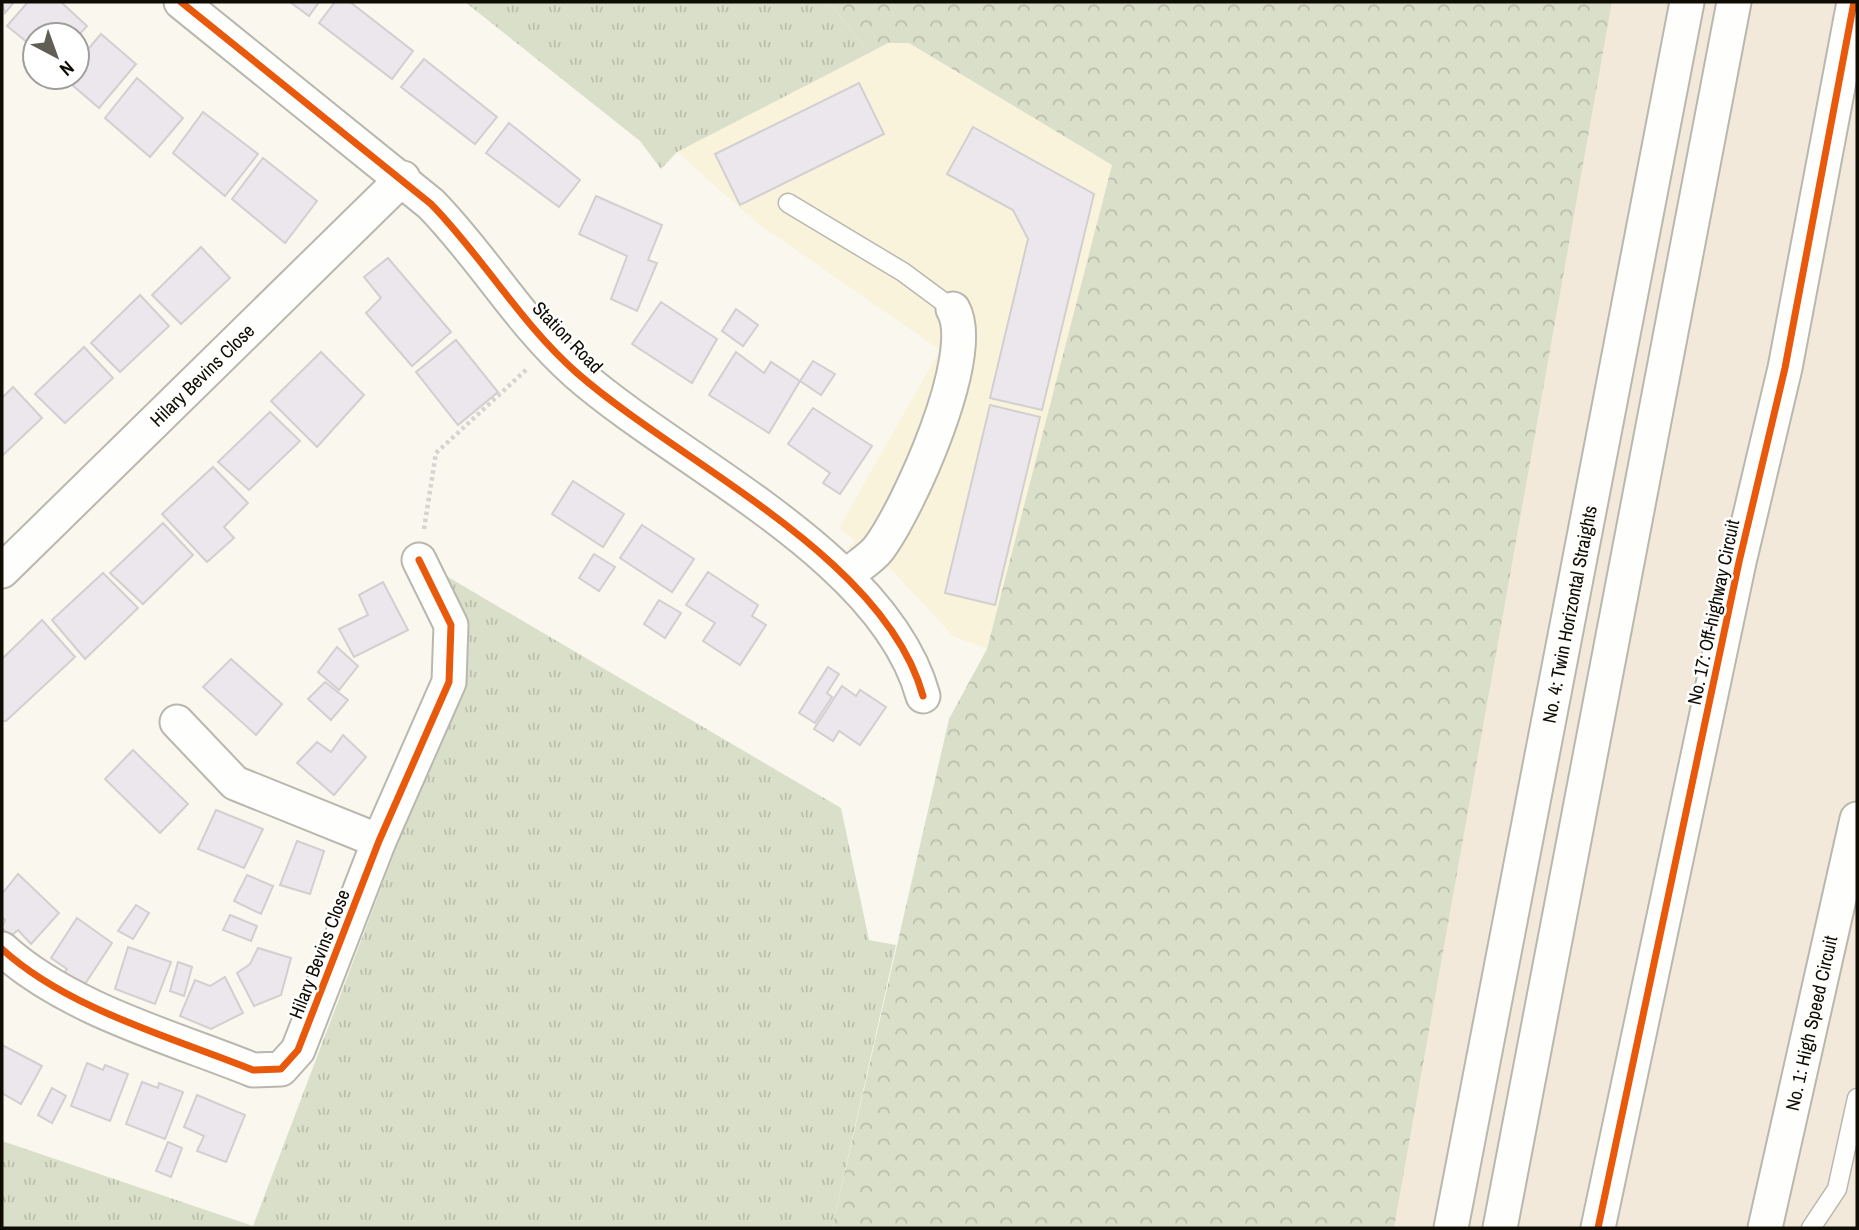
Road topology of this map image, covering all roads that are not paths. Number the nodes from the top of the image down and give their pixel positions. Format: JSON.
{"nodes":[{"id":1,"x":181,"y":2,"type":"edge"},
{"id":2,"x":1687,"y":2,"type":"edge"},
{"id":3,"x":1734,"y":2,"type":"edge"},
{"id":4,"x":1854,"y":2,"type":"edge"},
{"id":5,"x":403,"y":178,"type":"junction"},
{"id":6,"x":788,"y":203,"type":"dead end"},
{"id":7,"x":953,"y":309,"type":"joint"},
{"id":8,"x":419,"y":560,"type":"road end"},
{"id":9,"x":2,"y":570,"type":"edge"},
{"id":10,"x":846,"y":576,"type":"junction"},
{"id":11,"x":923,"y":696,"type":"dead end"},
{"id":12,"x":177,"y":722,"type":"dead end"},
{"id":13,"x":1857,"y":819,"type":"edge"},
{"id":14,"x":379,"y":841,"type":"junction"},
{"id":15,"x":2,"y":949,"type":"edge"},
{"id":16,"x":1857,"y":1098,"type":"edge"},
{"id":17,"x":1451,"y":1228,"type":"edge"},
{"id":18,"x":1500,"y":1228,"type":"edge"},
{"id":19,"x":1598,"y":1228,"type":"edge"},
{"id":20,"x":1765,"y":1228,"type":"edge"},
{"id":21,"x":1811,"y":1228,"type":"edge"}],
"edges":[{"from":1,"to":5,"type":"street","name":"Station Road"},
{"from":2,"to":17,"type":"street","name":"No. 4: Twin Horizontal Straights"},
{"from":3,"to":18,"type":"street"},
{"from":4,"to":19,"type":"street","name":"No. 17: Off-highway Circuit"},
{"from":5,"to":9,"type":"street","name":"Hilary Bevins Close"},
{"from":5,"to":10,"type":"street","name":"Station Road"},
{"from":6,"to":7,"type":"lane"},
{"from":7,"to":10,"type":"street"},
{"from":8,"to":14,"type":"street","name":"Hilary Bevins Close"},
{"from":10,"to":11,"type":"street","name":"Station Road"},
{"from":12,"to":14,"type":"street"},
{"from":13,"to":20,"type":"street","name":"No. 1: High Speed Circuit"},
{"from":14,"to":15,"type":"street","name":"Hilary Bevins Close"},
{"from":16,"to":21,"type":"lane"}]}
